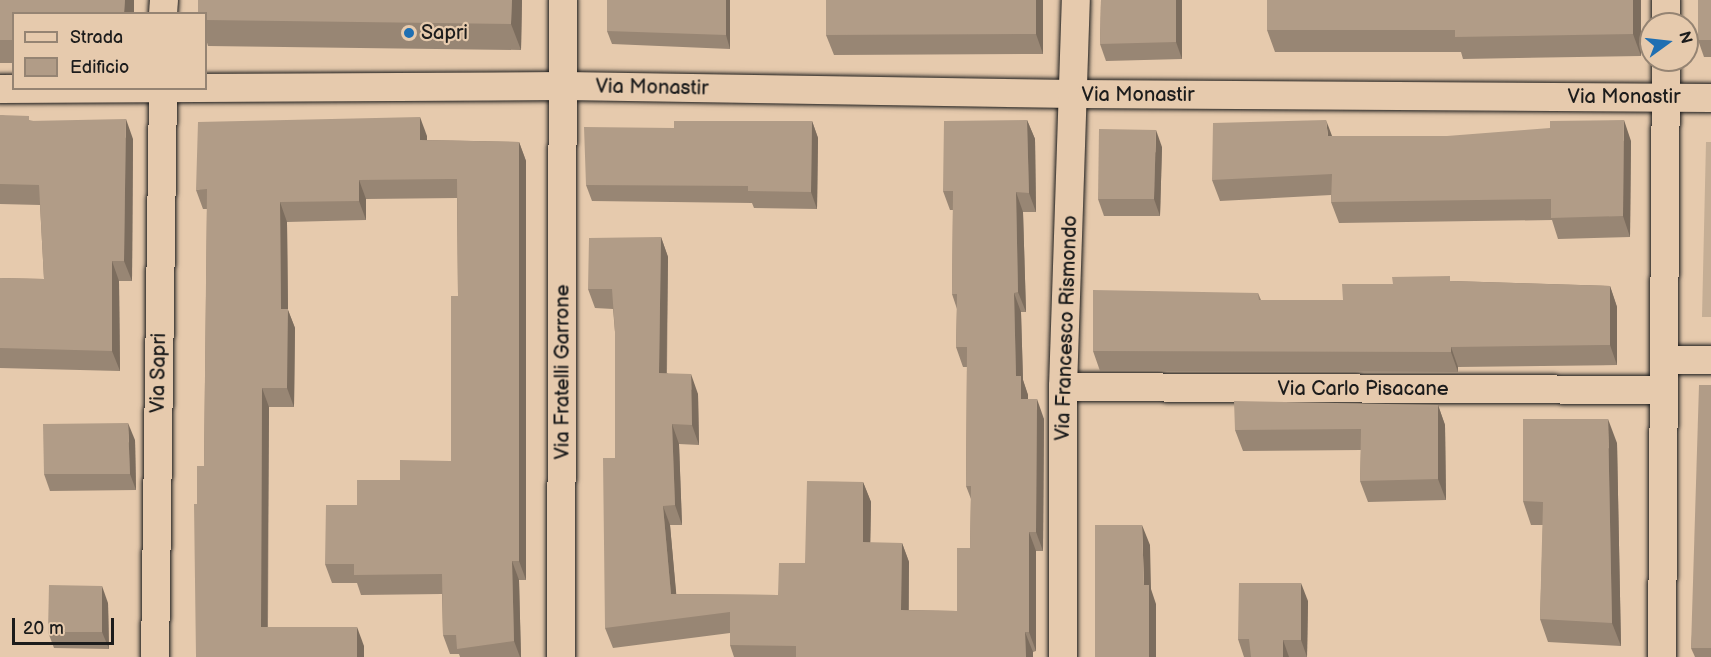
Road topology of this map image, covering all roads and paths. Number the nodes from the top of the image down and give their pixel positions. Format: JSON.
{"nodes":[{"id":1,"x":563,"y":0,"type":"edge"},
{"id":2,"x":1076,"y":0,"type":"edge"},
{"id":3,"x":1666,"y":72,"type":"edge"},
{"id":4,"x":565,"y":86,"type":"junction"},
{"id":5,"x":207,"y":89,"type":"edge"},
{"id":6,"x":163,"y":90,"type":"edge"},
{"id":7,"x":1075,"y":94,"type":"junction"},
{"id":8,"x":1665,"y":97,"type":"junction"},
{"id":9,"x":1711,"y":98,"type":"edge"},
{"id":10,"x":1664,"y":360,"type":"junction"},
{"id":11,"x":1711,"y":360,"type":"edge"},
{"id":12,"x":1063,"y":387,"type":"junction"},
{"id":13,"x":1664,"y":390,"type":"junction"},
{"id":14,"x":155,"y":657,"type":"edge"},
{"id":15,"x":561,"y":657,"type":"edge"},
{"id":16,"x":1063,"y":657,"type":"edge"},
{"id":17,"x":1662,"y":657,"type":"edge"}],
"edges":[{"from":1,"to":4,"type":"street","name":"Via Fratelli Garrone"},
{"from":2,"to":7,"type":"street","name":"Via Francesco Rismondo"},
{"from":3,"to":8,"type":"street"},
{"from":4,"to":5,"type":"street"},
{"from":4,"to":7,"type":"street","name":"Via Monastir"},
{"from":4,"to":15,"type":"street","name":"Via Fratelli Garrone"},
{"from":6,"to":14,"type":"street","name":"Via Sapri"},
{"from":7,"to":8,"type":"street","name":"Via Monastir"},
{"from":7,"to":12,"type":"street","name":"Via Francesco Rismondo"},
{"from":8,"to":9,"type":"street","name":"Via Monastir"},
{"from":8,"to":10,"type":"street"},
{"from":10,"to":11,"type":"street"},
{"from":10,"to":13,"type":"street"},
{"from":12,"to":13,"type":"street","name":"Via Carlo Pisacane"},
{"from":12,"to":16,"type":"street","name":"Via Francesco Rismondo"},
{"from":13,"to":17,"type":"street"}]}
